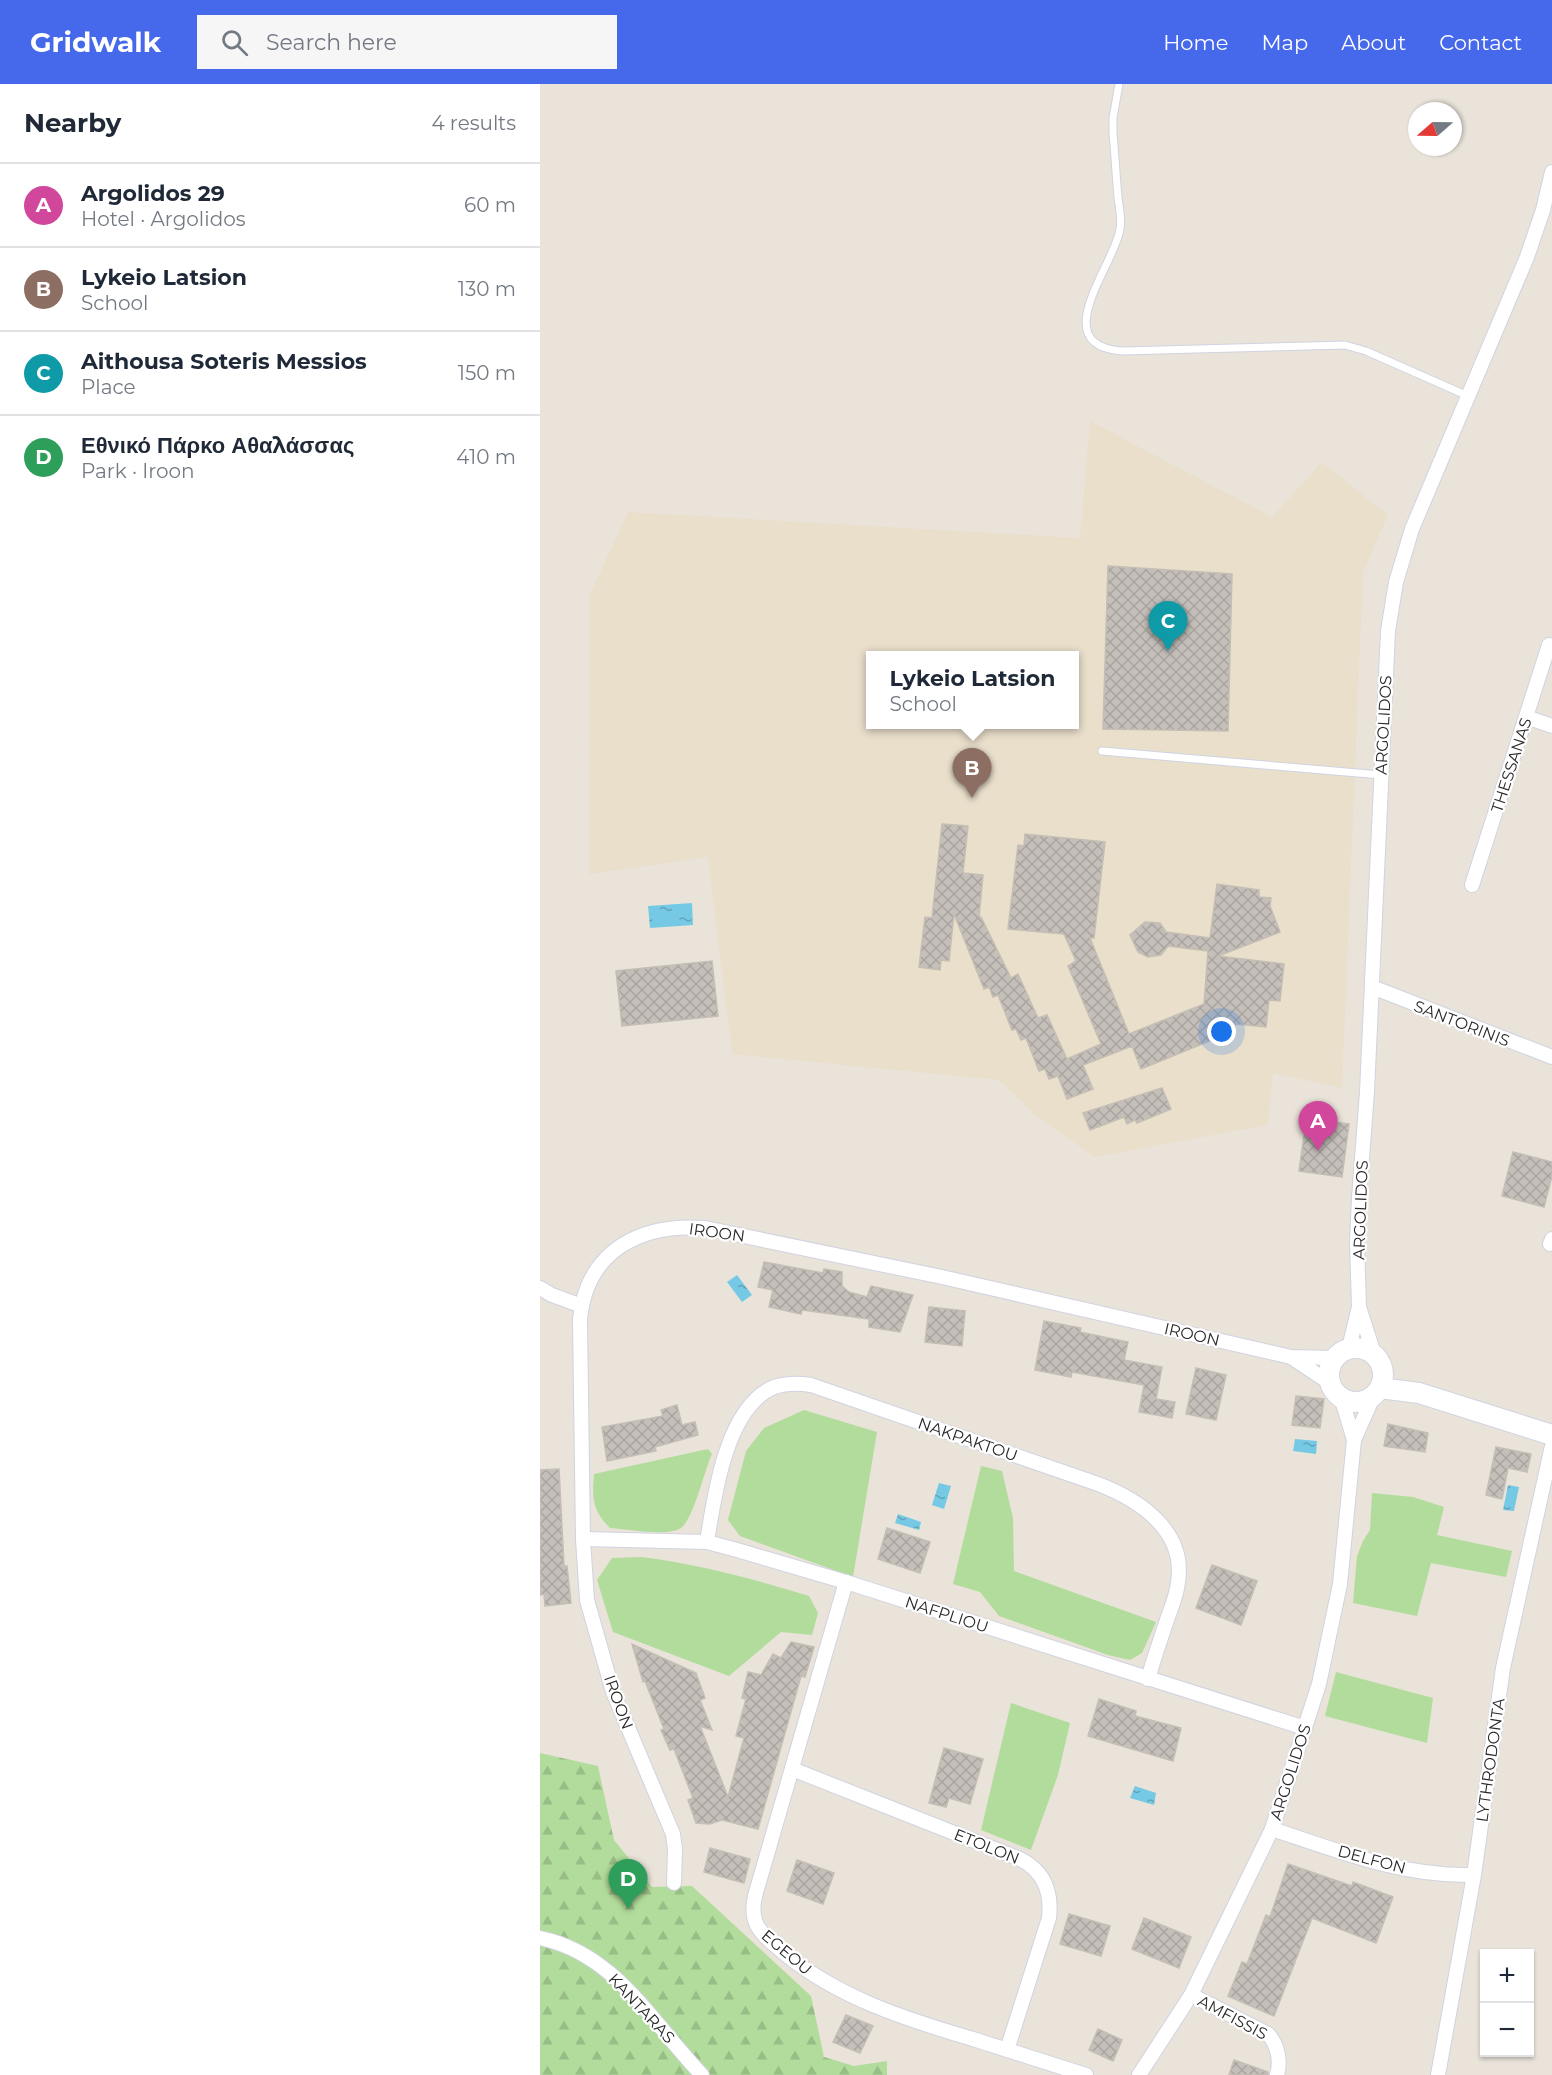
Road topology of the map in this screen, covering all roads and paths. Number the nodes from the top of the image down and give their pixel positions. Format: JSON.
{"nodes":[{"id":1,"x":1119,"y":84,"type":"edge"},
{"id":2,"x":1552,"y":172,"type":"edge"},
{"id":3,"x":1468,"y":396,"type":"junction"},
{"id":4,"x":1549,"y":645,"type":"dead end"},
{"id":5,"x":1526,"y":717,"type":"junction"},
{"id":6,"x":1552,"y":726,"type":"edge"},
{"id":7,"x":1102,"y":751,"type":"dead end"},
{"id":8,"x":1381,"y":775,"type":"junction"},
{"id":9,"x":1472,"y":885,"type":"dead end"},
{"id":10,"x":1372,"y":987,"type":"junction"},
{"id":11,"x":1552,"y":1058,"type":"edge"},
{"id":12,"x":540,"y":1288,"type":"edge"},
{"id":13,"x":582,"y":1306,"type":"junction"},
{"id":14,"x":1359,"y":1307,"type":"junction"},
{"id":15,"x":1342,"y":1353,"type":"junction"},
{"id":16,"x":1291,"y":1357,"type":"junction"},
{"id":17,"x":1378,"y":1377,"type":"junction"},
{"id":18,"x":1336,"y":1390,"type":"junction"},
{"id":19,"x":1552,"y":1435,"type":"edge"},
{"id":20,"x":1354,"y":1440,"type":"junction"},
{"id":21,"x":1552,"y":1446,"type":"edge"},
{"id":22,"x":583,"y":1539,"type":"junction"},
{"id":23,"x":707,"y":1542,"type":"junction"},
{"id":24,"x":846,"y":1582,"type":"junction"},
{"id":25,"x":1148,"y":1679,"type":"junction"},
{"id":26,"x":1305,"y":1728,"type":"junction"},
{"id":27,"x":792,"y":1769,"type":"junction"},
{"id":28,"x":1272,"y":1829,"type":"junction"},
{"id":29,"x":1474,"y":1875,"type":"junction"},
{"id":30,"x":674,"y":1883,"type":"dead end"},
{"id":31,"x":540,"y":1938,"type":"edge"},
{"id":32,"x":1191,"y":1995,"type":"junction"},
{"id":33,"x":1007,"y":2050,"type":"junction"},
{"id":34,"x":702,"y":2075,"type":"edge"},
{"id":35,"x":1086,"y":2075,"type":"edge"},
{"id":36,"x":1138,"y":2075,"type":"edge"},
{"id":37,"x":1276,"y":2075,"type":"edge"},
{"id":38,"x":1438,"y":2075,"type":"edge"}],
"edges":[{"from":1,"to":3,"type":"lane"},
{"from":2,"to":3,"type":"street","name":"ARGOLIDOS"},
{"from":3,"to":8,"type":"street","name":"ARGOLIDOS"},
{"from":4,"to":5,"type":"street","name":"THESSANAS"},
{"from":5,"to":6,"type":"street"},
{"from":5,"to":9,"type":"street","name":"THESSANAS"},
{"from":7,"to":8,"type":"lane"},
{"from":8,"to":10,"type":"street","name":"ARGOLIDOS"},
{"from":10,"to":11,"type":"street","name":"SANTORINIS"},
{"from":10,"to":14,"type":"street","name":"ARGOLIDOS"},
{"from":12,"to":13,"type":"street"},
{"from":13,"to":16,"type":"street","name":"IROON"},
{"from":13,"to":22,"type":"street","name":"IROON"},
{"from":14,"to":15,"type":"street","name":"ARGOLIDOS"},
{"from":14,"to":17,"type":"street","name":"ARGOLIDOS"},
{"from":15,"to":16,"type":"street","name":"IROON"},
{"from":15,"to":17,"type":"street"},
{"from":15,"to":18,"type":"street"},
{"from":16,"to":18,"type":"street","name":"IROON"},
{"from":17,"to":18,"type":"street"},
{"from":17,"to":19,"type":"street"},
{"from":17,"to":20,"type":"street","name":"ARGOLIDOS"},
{"from":18,"to":20,"type":"street","name":"ARGOLIDOS"},
{"from":20,"to":26,"type":"street","name":"ARGOLIDOS"},
{"from":21,"to":29,"type":"street","name":"LYTHRODONTA"},
{"from":22,"to":23,"type":"street","name":"NAFPLIOU"},
{"from":22,"to":30,"type":"street","name":"IROON"},
{"from":23,"to":24,"type":"street","name":"NAFPLIOU"},
{"from":23,"to":25,"type":"street","name":"NAKPAKTOU"},
{"from":24,"to":25,"type":"street","name":"NAFPLIOU"},
{"from":24,"to":27,"type":"street","name":"EGEOU"},
{"from":25,"to":26,"type":"street","name":"NAFPLIOU"},
{"from":26,"to":28,"type":"street","name":"ARGOLIDOS"},
{"from":27,"to":33,"type":"street","name":"EGEOU"},
{"from":27,"to":33,"type":"street","name":"ETOLON"},
{"from":28,"to":29,"type":"street","name":"DELFON"},
{"from":28,"to":32,"type":"street","name":"ARGOLIDOS"},
{"from":29,"to":38,"type":"street","name":"LYTHRODONTA"},
{"from":31,"to":34,"type":"street","name":"KANTARAS"},
{"from":32,"to":36,"type":"street","name":"ARGOLIDOS"},
{"from":32,"to":37,"type":"street","name":"AMFISSIS"},
{"from":33,"to":35,"type":"street","name":"EGEOU"}]}
